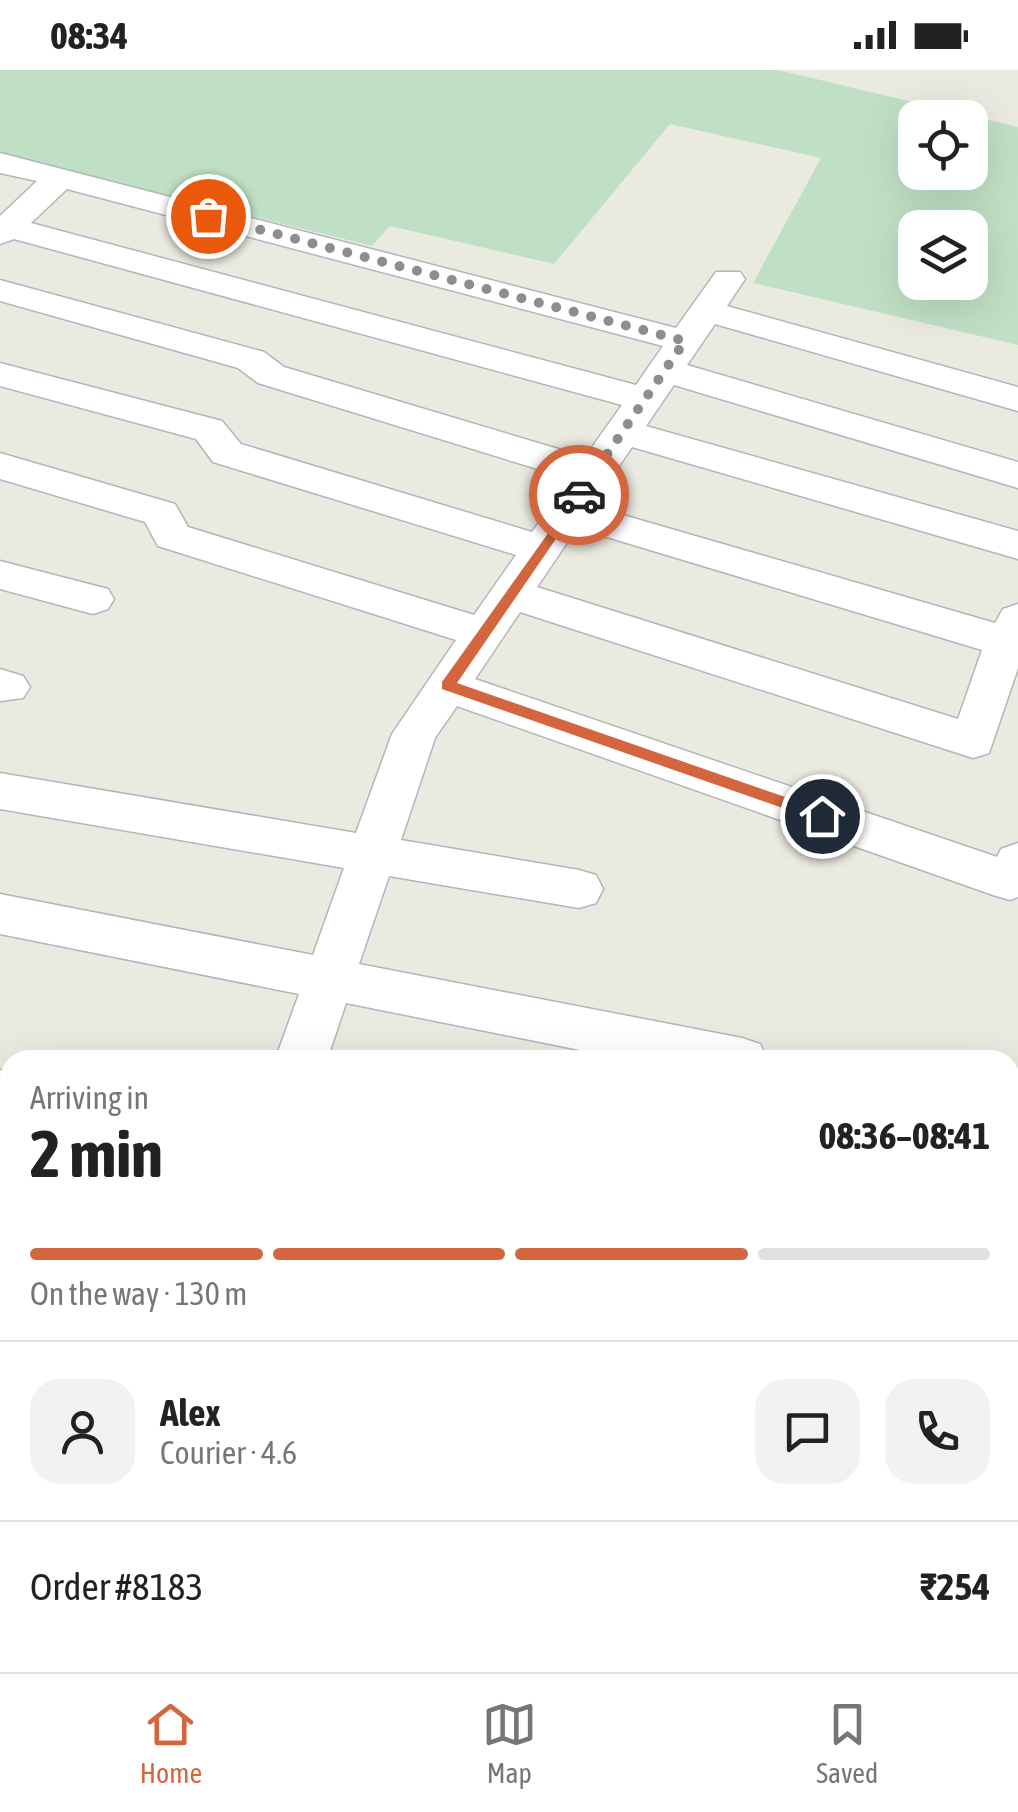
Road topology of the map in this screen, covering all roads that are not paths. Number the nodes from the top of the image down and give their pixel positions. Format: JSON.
{"nodes":[{"id":1,"x":0,"y":163,"type":"edge"},
{"id":2,"x":60,"y":177,"type":"junction"},
{"id":3,"x":4,"y":231,"type":"edge"},
{"id":4,"x":0,"y":290,"type":"edge"},
{"id":5,"x":675,"y":355,"type":"junction"},
{"id":6,"x":17,"y":379,"type":"edge"},
{"id":7,"x":1018,"y":399,"type":"edge"},
{"id":8,"x":0,"y":414,"type":"edge"},
{"id":9,"x":0,"y":466,"type":"edge"},
{"id":10,"x":594,"y":473,"type":"junction"},
{"id":11,"x":1018,"y":475,"type":"edge"},
{"id":12,"x":567,"y":512,"type":"junction"},
{"id":13,"x":1018,"y":545,"type":"edge"},
{"id":14,"x":542,"y":548,"type":"junction"},
{"id":15,"x":0,"y":575,"type":"edge"},
{"id":16,"x":511,"y":594,"type":"junction"},
{"id":17,"x":93,"y":599,"type":"dead end"},
{"id":18,"x":484,"y":633,"type":"junction"},
{"id":19,"x":1011,"y":647,"type":"edge"},
{"id":20,"x":447,"y":686,"type":"junction"},
{"id":21,"x":0,"y":791,"type":"edge"},
{"id":22,"x":372,"y":854,"type":"junction"},
{"id":23,"x":1018,"y":862,"type":"edge"},
{"id":24,"x":579,"y":889,"type":"dead end"},
{"id":25,"x":0,"y":914,"type":"edge"},
{"id":26,"x":329,"y":978,"type":"junction"},
{"id":27,"x":304,"y":1050,"type":"edge"},
{"id":28,"x":692,"y":1050,"type":"edge"}],
"edges":[{"from":1,"to":2,"type":"street"},
{"from":2,"to":3,"type":"street"},
{"from":2,"to":5,"type":"street"},
{"from":3,"to":5,"type":"street"},
{"from":4,"to":10,"type":"street"},
{"from":5,"to":7,"type":"street"},
{"from":5,"to":10,"type":"street"},
{"from":5,"to":11,"type":"street"},
{"from":5,"to":13,"type":"street"},
{"from":6,"to":8,"type":"street"},
{"from":6,"to":14,"type":"street"},
{"from":9,"to":18,"type":"street"},
{"from":10,"to":12,"type":"street"},
{"from":12,"to":14,"type":"street"},
{"from":12,"to":19,"type":"street"},
{"from":14,"to":16,"type":"street"},
{"from":15,"to":17,"type":"street"},
{"from":16,"to":18,"type":"street"},
{"from":16,"to":19,"type":"street"},
{"from":18,"to":20,"type":"street"},
{"from":20,"to":22,"type":"street"},
{"from":20,"to":23,"type":"street"},
{"from":21,"to":22,"type":"street"},
{"from":22,"to":24,"type":"street"},
{"from":22,"to":26,"type":"street"},
{"from":25,"to":26,"type":"street"},
{"from":26,"to":27,"type":"street"},
{"from":26,"to":28,"type":"street"}]}
